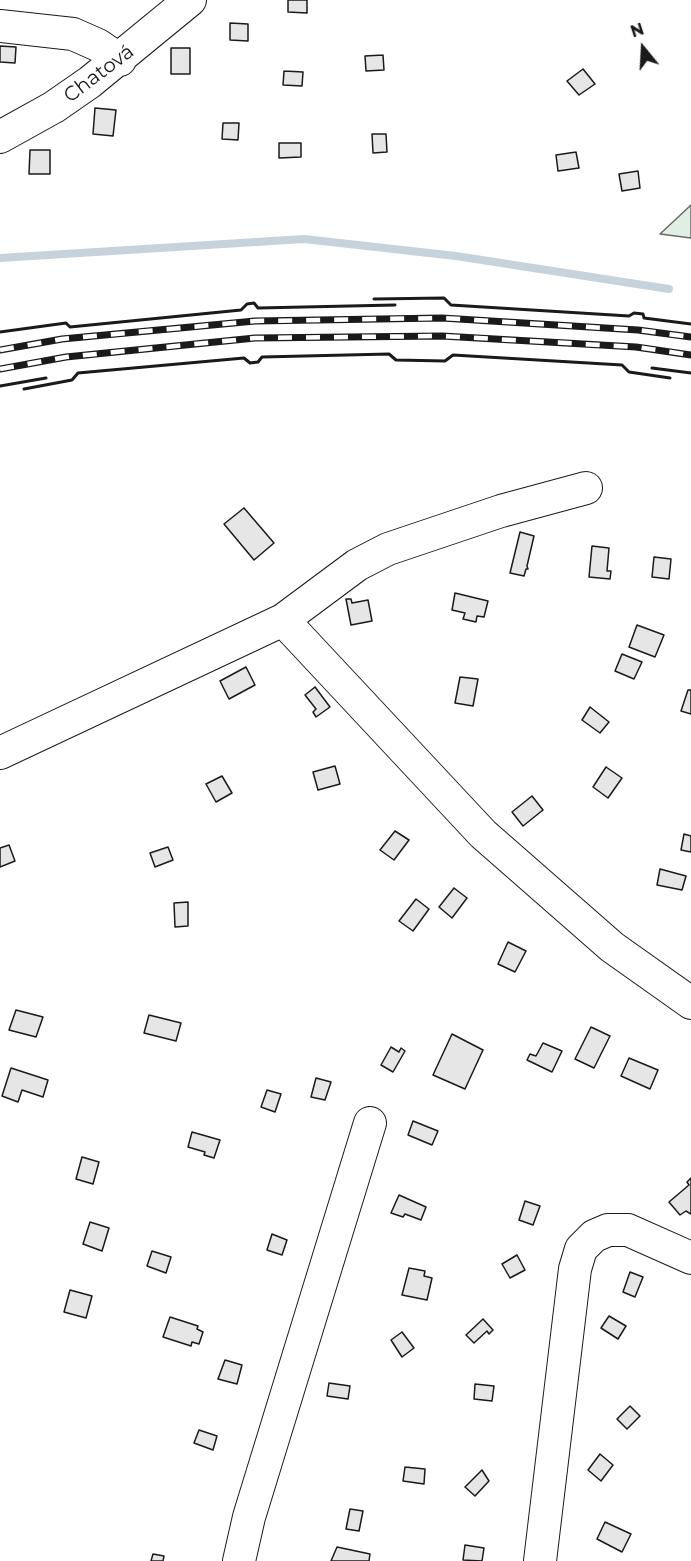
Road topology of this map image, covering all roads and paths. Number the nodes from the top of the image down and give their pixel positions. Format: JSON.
{"nodes":[{"id":1,"x":190,"y":0,"type":"edge"},
{"id":2,"x":0,"y":26,"type":"edge"},
{"id":3,"x":120,"y":60,"type":"junction"},
{"id":4,"x":0,"y":136,"type":"edge"},
{"id":5,"x":586,"y":488,"type":"dead end"},
{"id":6,"x":283,"y":620,"type":"junction"},
{"id":7,"x":0,"y":753,"type":"edge"},
{"id":8,"x":691,"y":1003,"type":"edge"},
{"id":9,"x":370,"y":1123,"type":"dead end"},
{"id":10,"x":691,"y":1258,"type":"edge"},
{"id":11,"x":239,"y":1561,"type":"edge"},
{"id":12,"x":540,"y":1561,"type":"edge"}],
"edges":[{"from":1,"to":3,"type":"street","name":"Chatová"},
{"from":2,"to":3,"type":"street"},
{"from":3,"to":4,"type":"street","name":"Chatová"},
{"from":5,"to":6,"type":"street"},
{"from":6,"to":7,"type":"street"},
{"from":6,"to":8,"type":"street"},
{"from":9,"to":11,"type":"street"},
{"from":10,"to":12,"type":"street"}]}
